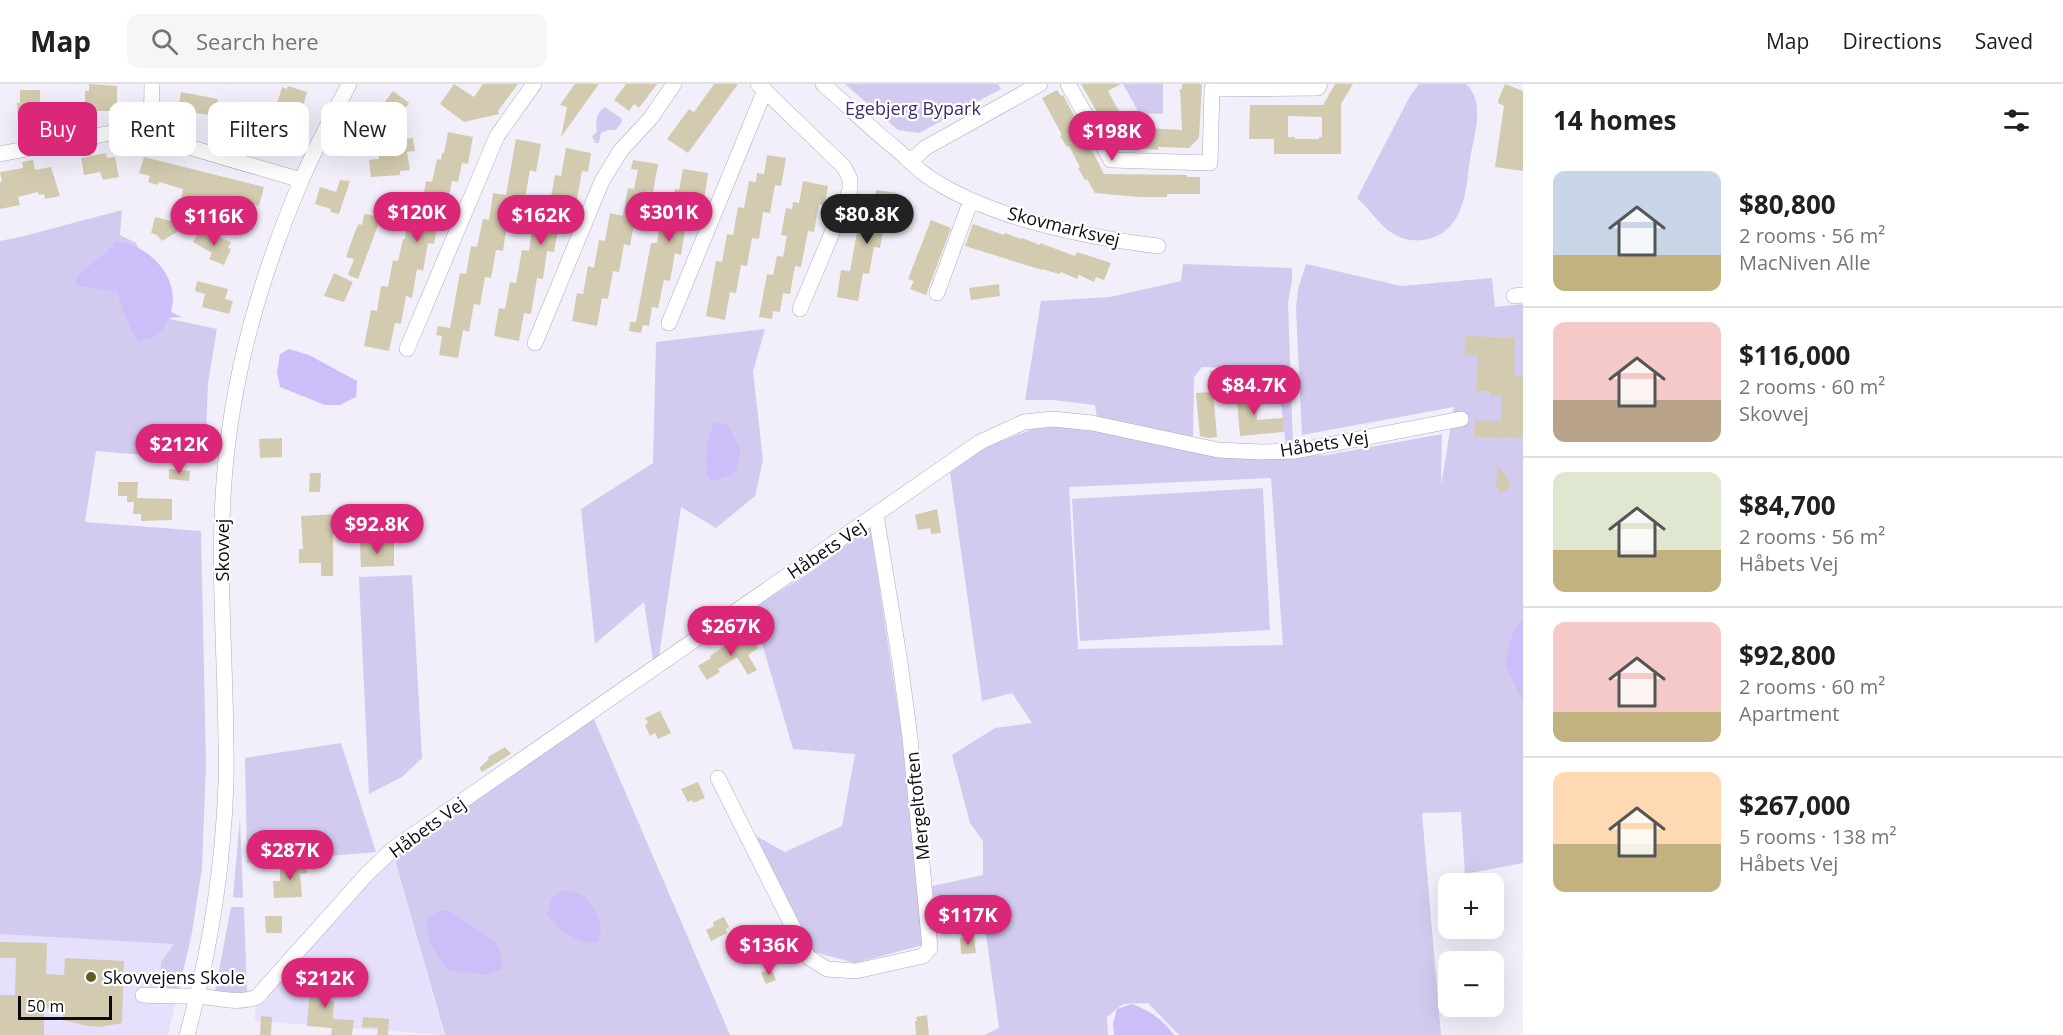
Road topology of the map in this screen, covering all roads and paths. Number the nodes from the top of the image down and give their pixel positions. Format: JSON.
{"nodes":[{"id":1,"x":152,"y":84,"type":"edge"},
{"id":2,"x":350,"y":84,"type":"edge"},
{"id":3,"x":534,"y":84,"type":"edge"},
{"id":4,"x":674,"y":84,"type":"edge"},
{"id":5,"x":823,"y":84,"type":"edge"},
{"id":6,"x":1040,"y":84,"type":"edge"},
{"id":7,"x":1068,"y":84,"type":"edge"},
{"id":8,"x":1320,"y":84,"type":"edge"},
{"id":9,"x":762,"y":87,"type":"edge"},
{"id":10,"x":152,"y":102,"type":"edge"},
{"id":11,"x":109,"y":133,"type":"edge"},
{"id":12,"x":196,"y":149,"type":"edge"},
{"id":13,"x":0,"y":154,"type":"edge"},
{"id":14,"x":910,"y":162,"type":"junction"},
{"id":15,"x":301,"y":180,"type":"junction"},
{"id":16,"x":971,"y":200,"type":"junction"},
{"id":17,"x":1158,"y":246,"type":"dead end"},
{"id":18,"x":937,"y":293,"type":"dead end"},
{"id":19,"x":800,"y":309,"type":"dead end"},
{"id":20,"x":669,"y":323,"type":"dead end"},
{"id":21,"x":535,"y":343,"type":"dead end"},
{"id":22,"x":407,"y":349,"type":"dead end"},
{"id":23,"x":1461,"y":419,"type":"dead end"},
{"id":24,"x":876,"y":515,"type":"junction"},
{"id":25,"x":728,"y":617,"type":"junction"},
{"id":26,"x":752,"y":621,"type":"dead end"},
{"id":27,"x":718,"y":778,"type":"dead end"},
{"id":28,"x":143,"y":995,"type":"dead end"},
{"id":29,"x":198,"y":996,"type":"junction"},
{"id":30,"x":187,"y":1035,"type":"edge"}],
"edges":[{"from":1,"to":10,"type":"street"},
{"from":2,"to":15,"type":"street","name":"Skovvej"},
{"from":3,"to":22,"type":"street"},
{"from":4,"to":21,"type":"street"},
{"from":5,"to":14,"type":"street","name":"Skovmarksvej"},
{"from":6,"to":14,"type":"street"},
{"from":7,"to":8,"type":"street"},
{"from":9,"to":19,"type":"street"},
{"from":9,"to":20,"type":"street"},
{"from":11,"to":13,"type":"street"},
{"from":12,"to":15,"type":"street"},
{"from":14,"to":16,"type":"street","name":"Skovmarksvej"},
{"from":15,"to":29,"type":"street","name":"Skovvej"},
{"from":16,"to":17,"type":"street","name":"Skovmarksvej"},
{"from":16,"to":18,"type":"street"},
{"from":23,"to":24,"type":"street","name":"Håbets Vej"},
{"from":24,"to":25,"type":"street","name":"Håbets Vej"},
{"from":24,"to":27,"type":"street","name":"Mergeltoften"},
{"from":25,"to":26,"type":"street"},
{"from":25,"to":29,"type":"street","name":"Håbets Vej"},
{"from":28,"to":29,"type":"street","name":"Håbets Vej"},
{"from":29,"to":30,"type":"street","name":"Skovvej"}]}
